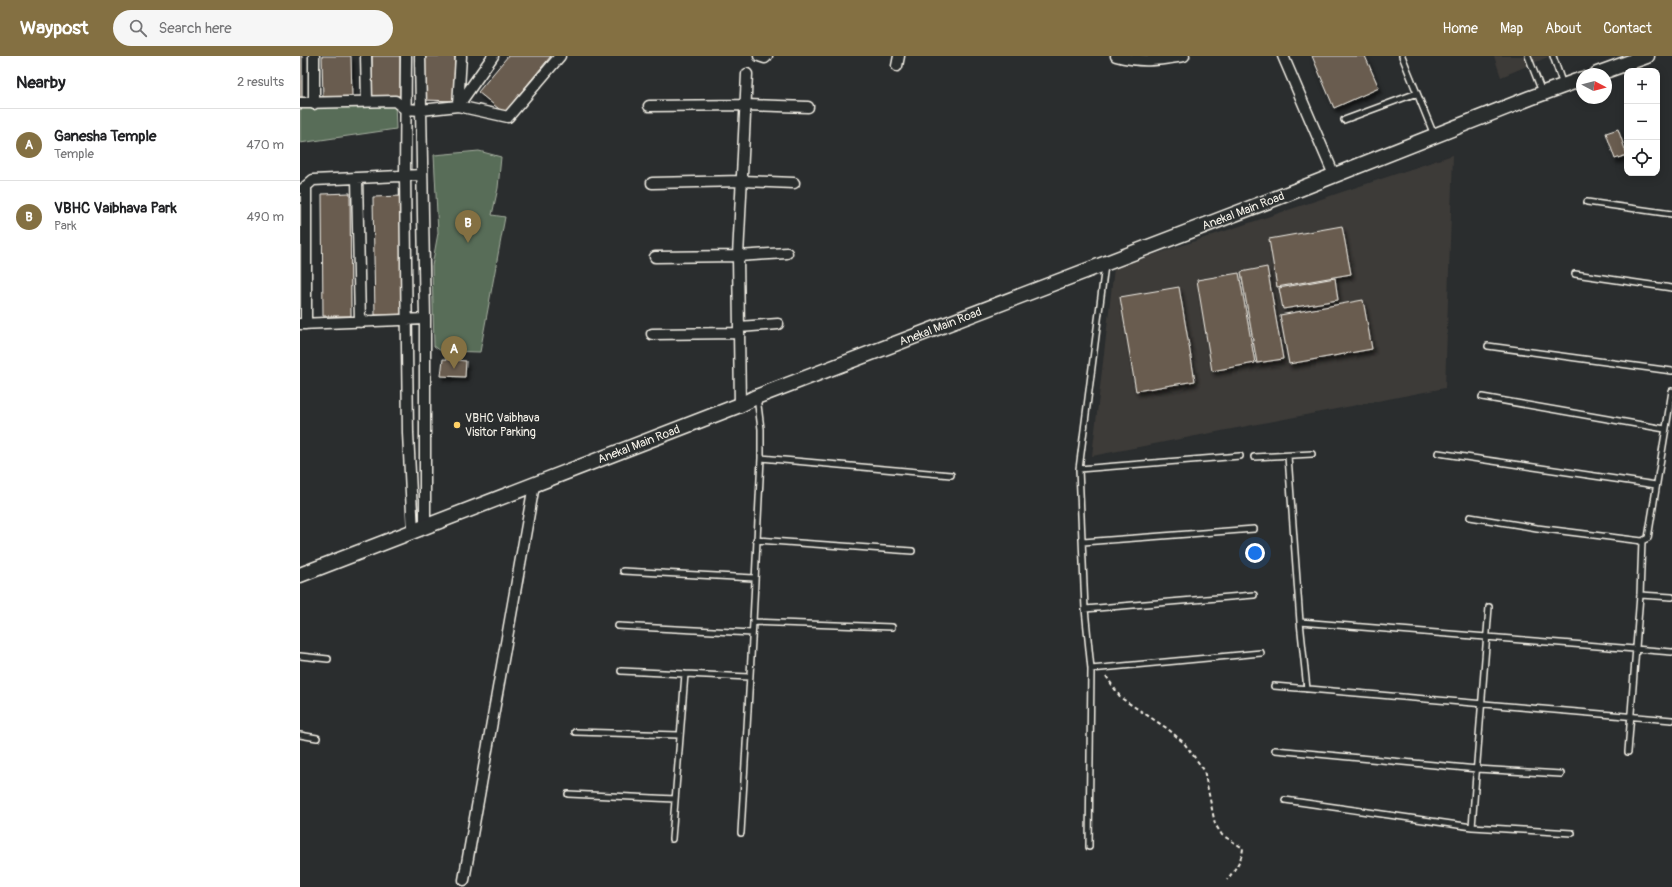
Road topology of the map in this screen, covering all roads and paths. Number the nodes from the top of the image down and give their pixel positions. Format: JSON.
{"nodes":[{"id":1,"x":314,"y":56,"type":"edge"},
{"id":2,"x":366,"y":56,"type":"edge"},
{"id":3,"x":406,"y":56,"type":"edge"},
{"id":4,"x":420,"y":56,"type":"edge"},
{"id":5,"x":461,"y":56,"type":"edge"},
{"id":6,"x":493,"y":56,"type":"edge"},
{"id":7,"x":560,"y":56,"type":"edge"},
{"id":8,"x":759,"y":56,"type":"edge"},
{"id":9,"x":767,"y":56,"type":"edge"},
{"id":10,"x":1116,"y":56,"type":"edge"},
{"id":11,"x":1184,"y":56,"type":"edge"},
{"id":12,"x":1283,"y":56,"type":"edge"},
{"id":13,"x":1402,"y":56,"type":"edge"},
{"id":14,"x":1528,"y":56,"type":"edge"},
{"id":15,"x":1553,"y":56,"type":"edge"},
{"id":16,"x":1647,"y":56,"type":"edge"},
{"id":17,"x":1612,"y":69,"type":"edge"},
{"id":18,"x":747,"y":74,"type":"dead end"},
{"id":19,"x":1576,"y":81,"type":"edge"},
{"id":20,"x":1564,"y":86,"type":"junction"},
{"id":21,"x":1417,"y":93,"type":"junction"},
{"id":22,"x":1543,"y":94,"type":"junction"},
{"id":23,"x":367,"y":101,"type":"junction"},
{"id":24,"x":300,"y":103,"type":"edge"},
{"id":25,"x":314,"y":104,"type":"junction"},
{"id":26,"x":746,"y":105,"type":"junction"},
{"id":27,"x":458,"y":106,"type":"junction"},
{"id":28,"x":649,"y":106,"type":"dead end"},
{"id":29,"x":808,"y":108,"type":"dead end"},
{"id":30,"x":405,"y":109,"type":"junction"},
{"id":31,"x":421,"y":110,"type":"junction"},
{"id":32,"x":1344,"y":120,"type":"dead end"},
{"id":33,"x":1434,"y":136,"type":"junction"},
{"id":34,"x":422,"y":174,"type":"junction"},
{"id":35,"x":405,"y":175,"type":"junction"},
{"id":36,"x":1334,"y":175,"type":"junction"},
{"id":37,"x":356,"y":178,"type":"junction"},
{"id":38,"x":742,"y":181,"type":"junction"},
{"id":39,"x":652,"y":183,"type":"dead end"},
{"id":40,"x":794,"y":183,"type":"dead end"},
{"id":41,"x":303,"y":189,"type":"edge"},
{"id":42,"x":1587,"y":202,"type":"dead end"},
{"id":43,"x":1672,"y":214,"type":"edge"},
{"id":44,"x":787,"y":253,"type":"dead end"},
{"id":45,"x":738,"y":256,"type":"junction"},
{"id":46,"x":655,"y":257,"type":"dead end"},
{"id":47,"x":1106,"y":262,"type":"junction"},
{"id":48,"x":1575,"y":274,"type":"dead end"},
{"id":49,"x":1672,"y":288,"type":"edge"},
{"id":50,"x":408,"y":319,"type":"junction"},
{"id":51,"x":424,"y":319,"type":"junction"},
{"id":52,"x":360,"y":322,"type":"junction"},
{"id":53,"x":303,"y":324,"type":"edge"},
{"id":54,"x":778,"y":324,"type":"dead end"},
{"id":55,"x":739,"y":330,"type":"junction"},
{"id":56,"x":652,"y":334,"type":"dead end"},
{"id":57,"x":1488,"y":346,"type":"dead end"},
{"id":58,"x":1672,"y":371,"type":"edge"},
{"id":59,"x":1672,"y":392,"type":"edge"},
{"id":60,"x":756,"y":396,"type":"junction"},
{"id":61,"x":1482,"y":397,"type":"dead end"},
{"id":62,"x":740,"y":405,"type":"junction"},
{"id":63,"x":1665,"y":429,"type":"junction"},
{"id":64,"x":1438,"y":453,"type":"dead end"},
{"id":65,"x":1312,"y":454,"type":"dead end"},
{"id":66,"x":1240,"y":456,"type":"dead end"},
{"id":67,"x":1288,"y":456,"type":"junction"},
{"id":68,"x":1254,"y":457,"type":"dead end"},
{"id":69,"x":761,"y":458,"type":"junction"},
{"id":70,"x":1079,"y":469,"type":"junction"},
{"id":71,"x":951,"y":475,"type":"dead end"},
{"id":72,"x":534,"y":485,"type":"junction"},
{"id":73,"x":1656,"y":485,"type":"junction"},
{"id":74,"x":1470,"y":516,"type":"dead end"},
{"id":75,"x":1254,"y":529,"type":"dead end"},
{"id":76,"x":419,"y":530,"type":"junction"},
{"id":77,"x":756,"y":540,"type":"junction"},
{"id":78,"x":1642,"y":541,"type":"junction"},
{"id":79,"x":1083,"y":542,"type":"junction"},
{"id":80,"x":912,"y":551,"type":"dead end"},
{"id":81,"x":623,"y":571,"type":"dead end"},
{"id":82,"x":300,"y":575,"type":"edge"},
{"id":83,"x":754,"y":578,"type":"junction"},
{"id":84,"x":1254,"y":595,"type":"dead end"},
{"id":85,"x":1640,"y":595,"type":"junction"},
{"id":86,"x":1672,"y":597,"type":"edge"},
{"id":87,"x":1490,"y":607,"type":"dead end"},
{"id":88,"x":1085,"y":608,"type":"junction"},
{"id":89,"x":753,"y":622,"type":"junction"},
{"id":90,"x":1300,"y":622,"type":"junction"},
{"id":91,"x":618,"y":626,"type":"dead end"},
{"id":92,"x":892,"y":628,"type":"dead end"},
{"id":93,"x":752,"y":633,"type":"junction"},
{"id":94,"x":1486,"y":637,"type":"junction"},
{"id":95,"x":1636,"y":649,"type":"junction"},
{"id":96,"x":1672,"y":652,"type":"edge"},
{"id":97,"x":1261,"y":653,"type":"dead end"},
{"id":98,"x":300,"y":656,"type":"edge"},
{"id":99,"x":328,"y":659,"type":"dead end"},
{"id":100,"x":1101,"y":668,"type":"junction"},
{"id":101,"x":1091,"y":669,"type":"junction"},
{"id":102,"x":621,"y":671,"type":"dead end"},
{"id":103,"x":685,"y":674,"type":"junction"},
{"id":104,"x":749,"y":677,"type":"junction"},
{"id":105,"x":1274,"y":686,"type":"dead end"},
{"id":106,"x":1308,"y":689,"type":"junction"},
{"id":107,"x":1482,"y":704,"type":"junction"},
{"id":108,"x":1630,"y":716,"type":"junction"},
{"id":109,"x":1672,"y":720,"type":"edge"},
{"id":110,"x":575,"y":732,"type":"dead end"},
{"id":111,"x":300,"y":735,"type":"edge"},
{"id":112,"x":679,"y":735,"type":"junction"},
{"id":113,"x":317,"y":738,"type":"dead end"},
{"id":114,"x":1275,"y":750,"type":"dead end"},
{"id":115,"x":1628,"y":752,"type":"dead end"},
{"id":116,"x":1477,"y":769,"type":"junction"},
{"id":117,"x":1561,"y":774,"type":"dead end"},
{"id":118,"x":568,"y":794,"type":"dead end"},
{"id":119,"x":675,"y":799,"type":"junction"},
{"id":120,"x":1285,"y":800,"type":"dead end"},
{"id":121,"x":1472,"y":827,"type":"junction"},
{"id":122,"x":741,"y":833,"type":"dead end"},
{"id":123,"x":1572,"y":833,"type":"dead end"},
{"id":124,"x":672,"y":839,"type":"dead end"},
{"id":125,"x":1089,"y":846,"type":"dead end"},
{"id":126,"x":464,"y":880,"type":"dead end"},
{"id":127,"x":1226,"y":880,"type":"dead end"}],
"edges":[{"from":1,"to":25,"type":"street"},
{"from":2,"to":23,"type":"street"},
{"from":3,"to":30,"type":"street"},
{"from":4,"to":31,"type":"street"},
{"from":5,"to":27,"type":"street"},
{"from":6,"to":27,"type":"street"},
{"from":7,"to":27,"type":"street"},
{"from":8,"to":9,"type":"street"},
{"from":10,"to":11,"type":"street"},
{"from":12,"to":36,"type":"street"},
{"from":13,"to":21,"type":"lane"},
{"from":14,"to":22,"type":"lane"},
{"from":15,"to":20,"type":"lane"},
{"from":16,"to":17,"type":"main road"},
{"from":18,"to":26,"type":"street"},
{"from":19,"to":20,"type":"main road","name":"Anekal Main Road"},
{"from":20,"to":22,"type":"main road","name":"Anekal Main Road"},
{"from":21,"to":32,"type":"lane"},
{"from":21,"to":33,"type":"lane"},
{"from":22,"to":33,"type":"main road","name":"Anekal Main Road"},
{"from":23,"to":25,"type":"street"},
{"from":23,"to":30,"type":"street"},
{"from":24,"to":25,"type":"street"},
{"from":26,"to":28,"type":"street"},
{"from":26,"to":29,"type":"street"},
{"from":26,"to":38,"type":"street"},
{"from":27,"to":31,"type":"street"},
{"from":30,"to":31,"type":"street"},
{"from":30,"to":35,"type":"street"},
{"from":31,"to":34,"type":"street"},
{"from":33,"to":36,"type":"main road","name":"Anekal Main Road"},
{"from":34,"to":35,"type":"street"},
{"from":34,"to":51,"type":"street"},
{"from":35,"to":37,"type":"street"},
{"from":35,"to":50,"type":"street"},
{"from":36,"to":47,"type":"main road","name":"Anekal Main Road"},
{"from":37,"to":41,"type":"street"},
{"from":37,"to":52,"type":"street"},
{"from":38,"to":39,"type":"street"},
{"from":38,"to":40,"type":"street"},
{"from":38,"to":45,"type":"street"},
{"from":41,"to":53,"type":"street"},
{"from":42,"to":43,"type":"lane"},
{"from":44,"to":45,"type":"street"},
{"from":45,"to":46,"type":"street"},
{"from":45,"to":55,"type":"street"},
{"from":47,"to":60,"type":"main road","name":"Anekal Main Road"},
{"from":47,"to":70,"type":"lane"},
{"from":48,"to":49,"type":"lane"},
{"from":50,"to":51,"type":"street"},
{"from":50,"to":52,"type":"street"},
{"from":50,"to":76,"type":"street"},
{"from":51,"to":76,"type":"street"},
{"from":52,"to":53,"type":"street"},
{"from":54,"to":55,"type":"street"},
{"from":55,"to":56,"type":"street"},
{"from":55,"to":62,"type":"street"},
{"from":57,"to":58,"type":"lane"},
{"from":59,"to":63,"type":"lane"},
{"from":60,"to":62,"type":"main road","name":"Anekal Main Road"},
{"from":60,"to":69,"type":"lane"},
{"from":61,"to":63,"type":"lane"},
{"from":62,"to":72,"type":"main road","name":"Anekal Main Road"},
{"from":63,"to":73,"type":"lane"},
{"from":64,"to":73,"type":"lane"},
{"from":65,"to":67,"type":"lane"},
{"from":66,"to":70,"type":"lane"},
{"from":67,"to":68,"type":"lane"},
{"from":67,"to":90,"type":"lane"},
{"from":69,"to":71,"type":"lane"},
{"from":69,"to":77,"type":"lane"},
{"from":70,"to":79,"type":"lane"},
{"from":72,"to":76,"type":"main road","name":"Anekal Main Road"},
{"from":72,"to":126,"type":"street"},
{"from":73,"to":78,"type":"lane"},
{"from":74,"to":78,"type":"lane"},
{"from":75,"to":79,"type":"lane"},
{"from":76,"to":82,"type":"main road","name":"Anekal Main Road"},
{"from":77,"to":80,"type":"lane"},
{"from":77,"to":83,"type":"lane"},
{"from":78,"to":85,"type":"lane"},
{"from":79,"to":88,"type":"lane"},
{"from":81,"to":83,"type":"lane"},
{"from":83,"to":89,"type":"lane"},
{"from":84,"to":88,"type":"lane"},
{"from":85,"to":86,"type":"lane"},
{"from":85,"to":95,"type":"lane"},
{"from":87,"to":94,"type":"lane"},
{"from":88,"to":101,"type":"lane"},
{"from":89,"to":92,"type":"lane"},
{"from":89,"to":93,"type":"lane"},
{"from":90,"to":94,"type":"lane"},
{"from":90,"to":106,"type":"lane"},
{"from":91,"to":93,"type":"lane"},
{"from":93,"to":104,"type":"lane"},
{"from":94,"to":95,"type":"lane"},
{"from":94,"to":107,"type":"lane"},
{"from":95,"to":96,"type":"lane"},
{"from":95,"to":108,"type":"lane"},
{"from":97,"to":100,"type":"lane"},
{"from":98,"to":99,"type":"lane"},
{"from":100,"to":101,"type":"lane"},
{"from":100,"to":127,"type":"path"},
{"from":101,"to":125,"type":"lane"},
{"from":102,"to":103,"type":"lane"},
{"from":103,"to":104,"type":"lane"},
{"from":103,"to":112,"type":"lane"},
{"from":104,"to":122,"type":"lane"},
{"from":105,"to":106,"type":"lane"},
{"from":106,"to":107,"type":"lane"},
{"from":107,"to":108,"type":"lane"},
{"from":107,"to":116,"type":"lane"},
{"from":108,"to":109,"type":"lane"},
{"from":108,"to":115,"type":"lane"},
{"from":110,"to":112,"type":"lane"},
{"from":111,"to":113,"type":"lane"},
{"from":112,"to":119,"type":"lane"},
{"from":114,"to":116,"type":"lane"},
{"from":116,"to":117,"type":"lane"},
{"from":116,"to":121,"type":"lane"},
{"from":118,"to":119,"type":"lane"},
{"from":119,"to":124,"type":"lane"},
{"from":120,"to":121,"type":"lane"},
{"from":121,"to":123,"type":"lane"}]}
